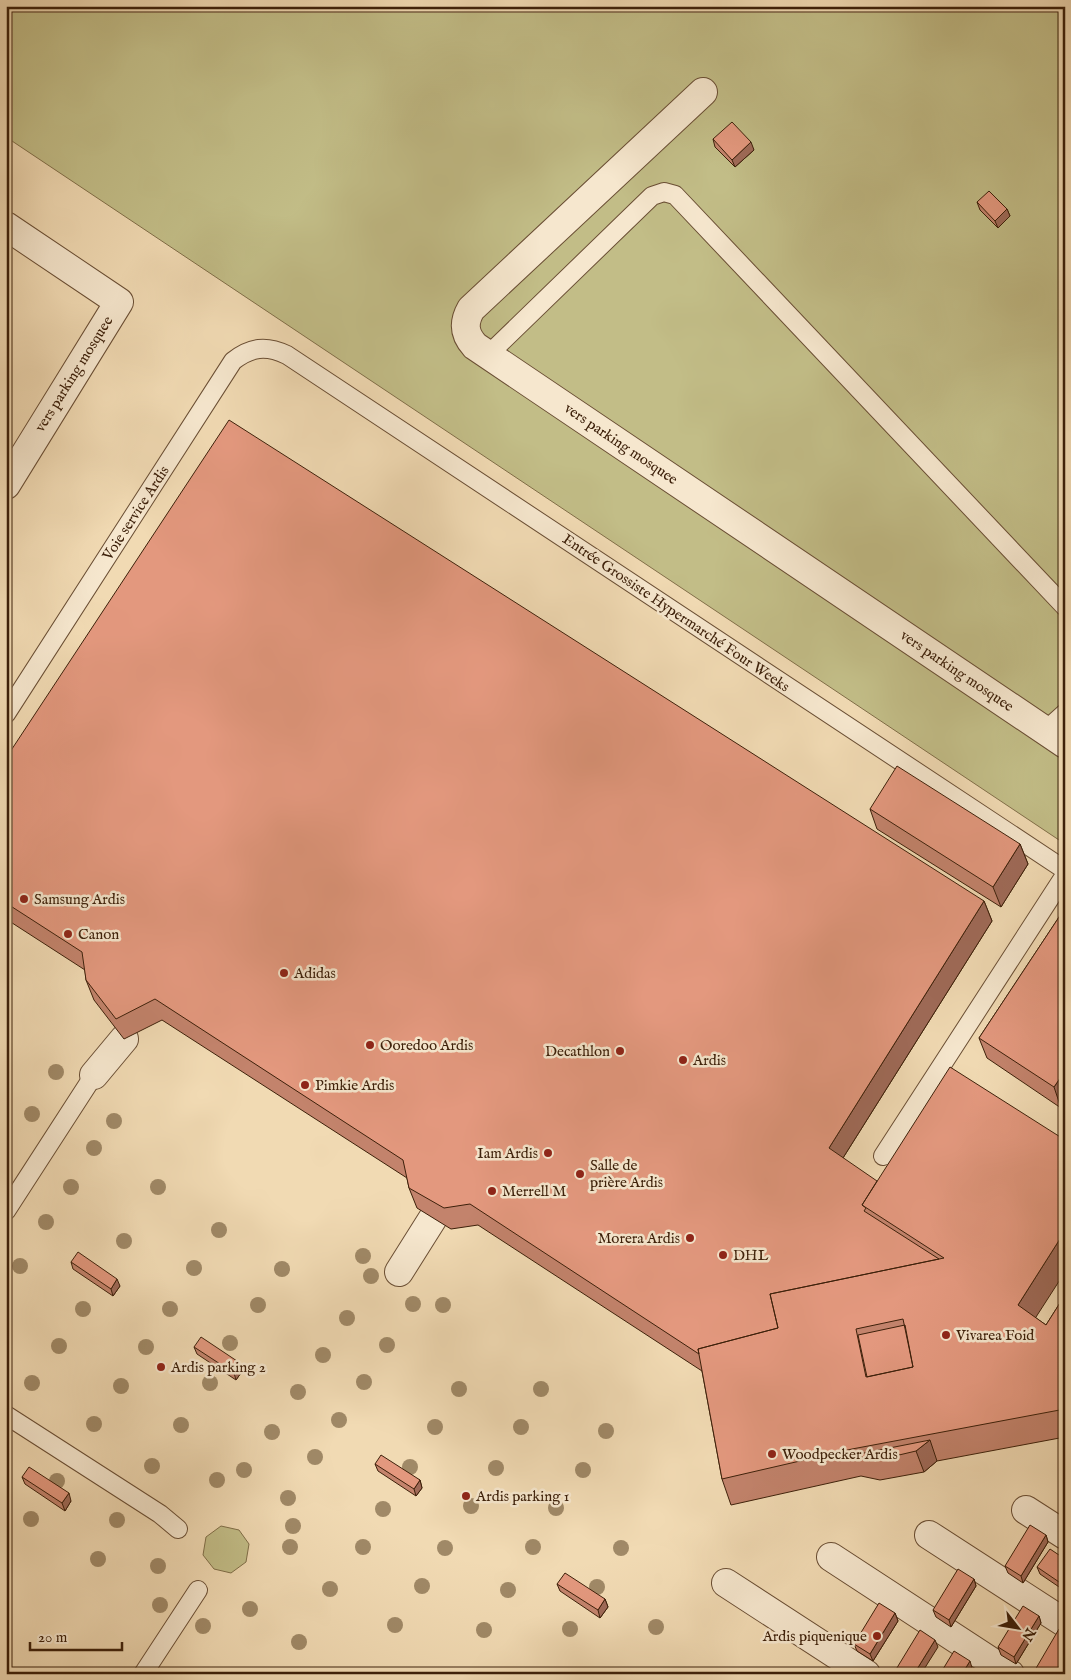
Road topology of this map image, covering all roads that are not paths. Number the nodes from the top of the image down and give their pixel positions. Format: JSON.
{"nodes":[{"id":1,"x":703,"y":92,"type":"dead end"},
{"id":2,"x":6,"y":226,"type":"edge"},
{"id":3,"x":287,"y":355,"type":"joint"},
{"id":4,"x":488,"y":355,"type":"junction"},
{"id":5,"x":6,"y":485,"type":"edge"},
{"id":6,"x":1065,"y":607,"type":"edge"},
{"id":7,"x":1065,"y":713,"type":"edge"},
{"id":8,"x":6,"y":714,"type":"edge"},
{"id":9,"x":1055,"y":737,"type":"edge"},
{"id":10,"x":1065,"y":870,"type":"edge"},
{"id":11,"x":1065,"y":875,"type":"edge"},
{"id":12,"x":124,"y":1039,"type":"dead end"},
{"id":13,"x":94,"y":1075,"type":"joint"},
{"id":14,"x":883,"y":1156,"type":"dead end"},
{"id":15,"x":6,"y":1211,"type":"edge"},
{"id":16,"x":434,"y":1218,"type":"edge"},
{"id":17,"x":399,"y":1272,"type":"dead end"},
{"id":18,"x":6,"y":1415,"type":"edge"},
{"id":19,"x":1026,"y":1510,"type":"dead end"},
{"id":20,"x":178,"y":1529,"type":"dead end"},
{"id":21,"x":929,"y":1535,"type":"dead end"},
{"id":22,"x":1065,"y":1535,"type":"edge"},
{"id":23,"x":831,"y":1557,"type":"dead end"},
{"id":24,"x":726,"y":1584,"type":"dead end"},
{"id":25,"x":198,"y":1590,"type":"dead end"},
{"id":26,"x":1065,"y":1624,"type":"edge"},
{"id":27,"x":143,"y":1674,"type":"edge"},
{"id":28,"x":866,"y":1674,"type":"edge"},
{"id":29,"x":1010,"y":1674,"type":"edge"}],
"edges":[{"from":1,"to":4,"type":"street","name":"vers parking mosquee"},
{"from":2,"to":5,"type":"street","name":"vers parking mosquee"},
{"from":3,"to":8,"type":"lane","name":"Voie service Ardis"},
{"from":3,"to":10,"type":"lane","name":"Entrée Grossiste Hypermarché Four Weeks"},
{"from":4,"to":6,"type":"lane"},
{"from":4,"to":9,"type":"street","name":"vers parking mosquee"},
{"from":7,"to":9,"type":"lane"},
{"from":11,"to":14,"type":"lane"},
{"from":12,"to":13,"type":"street"},
{"from":13,"to":15,"type":"lane"},
{"from":16,"to":17,"type":"street"},
{"from":18,"to":20,"type":"lane"},
{"from":19,"to":22,"type":"street"},
{"from":21,"to":26,"type":"street"},
{"from":23,"to":29,"type":"street"},
{"from":24,"to":28,"type":"street"},
{"from":25,"to":27,"type":"lane"}]}
